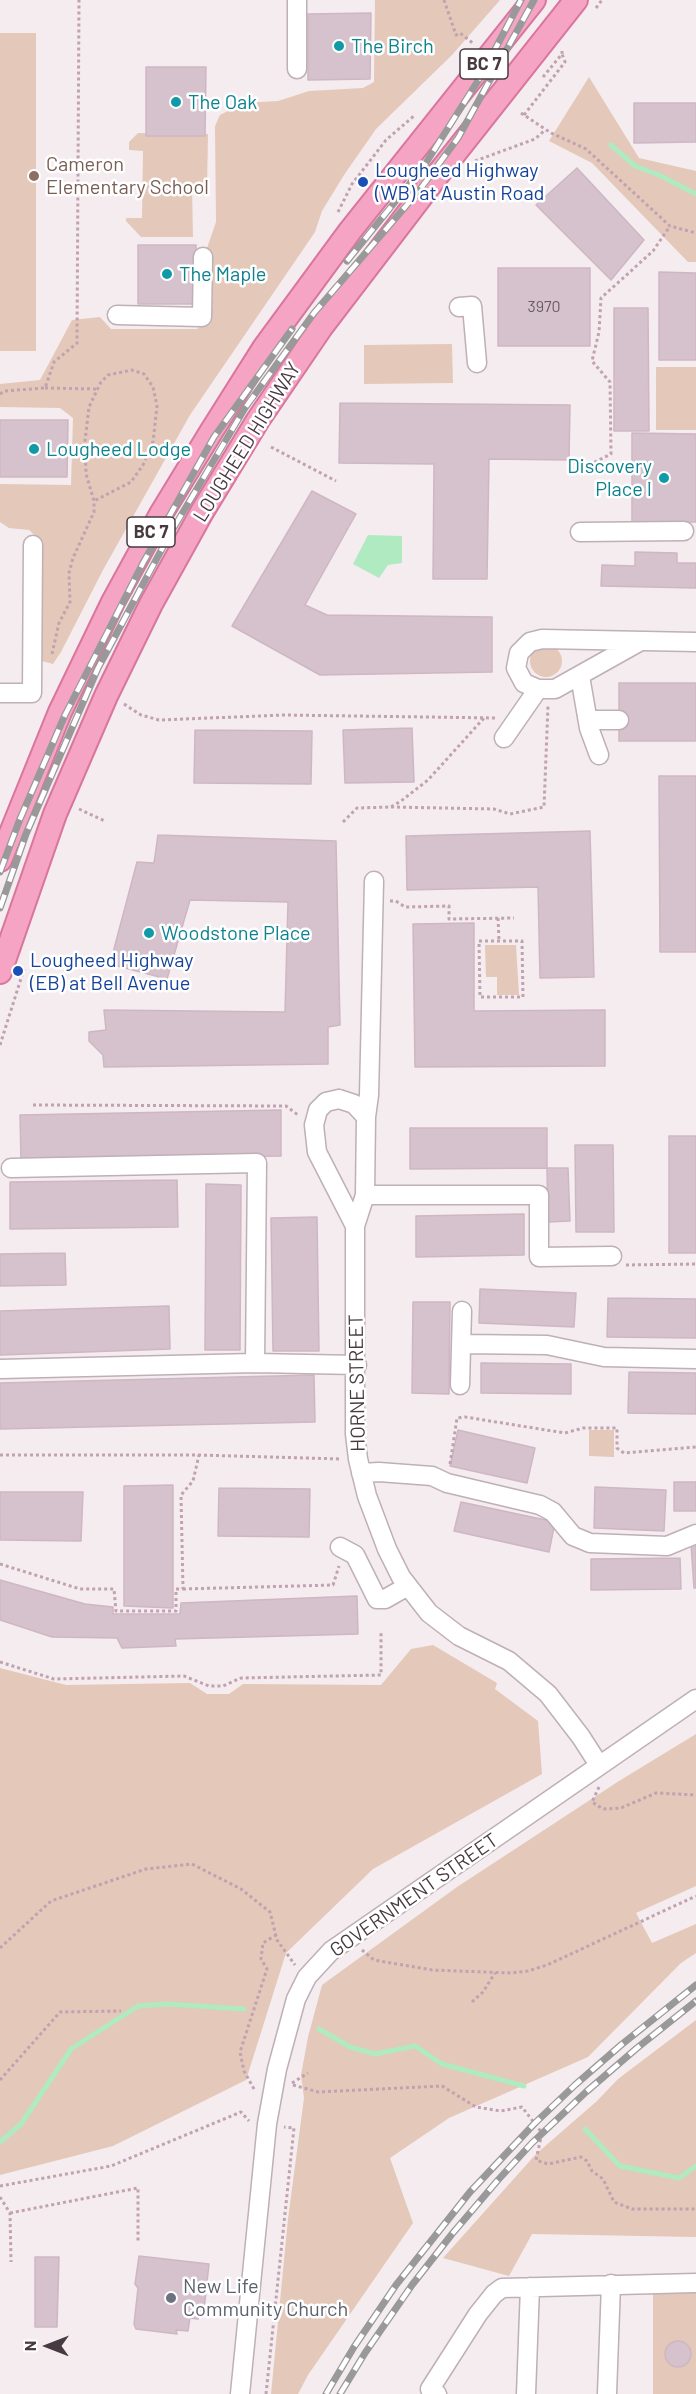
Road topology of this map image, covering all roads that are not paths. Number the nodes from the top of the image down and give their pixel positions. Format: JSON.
{"nodes":[{"id":1,"x":297,"y":0,"type":"edge"},
{"id":2,"x":534,"y":0,"type":"edge"},
{"id":3,"x":576,"y":0,"type":"edge"},
{"id":4,"x":297,"y":69,"type":"dead end"},
{"id":5,"x":203,"y":257,"type":"dead end"},
{"id":6,"x":459,"y":307,"type":"dead end"},
{"id":7,"x":117,"y":315,"type":"dead end"},
{"id":8,"x":477,"y":363,"type":"dead end"},
{"id":9,"x":684,"y":531,"type":"dead end"},
{"id":10,"x":580,"y":532,"type":"dead end"},
{"id":11,"x":33,"y":545,"type":"dead end"},
{"id":12,"x":639,"y":642,"type":"junction"},
{"id":13,"x":696,"y":642,"type":"edge"},
{"id":14,"x":580,"y":676,"type":"junction"},
{"id":15,"x":0,"y":693,"type":"edge"},
{"id":16,"x":543,"y":694,"type":"junction"},
{"id":17,"x":588,"y":720,"type":"junction"},
{"id":18,"x":619,"y":720,"type":"dead end"},
{"id":19,"x":504,"y":738,"type":"dead end"},
{"id":20,"x":599,"y":755,"type":"dead end"},
{"id":21,"x":0,"y":861,"type":"edge"},
{"id":22,"x":374,"y":881,"type":"dead end"},
{"id":23,"x":0,"y":972,"type":"edge"},
{"id":24,"x":366,"y":1117,"type":"junction"},
{"id":25,"x":11,"y":1168,"type":"dead end"},
{"id":26,"x":365,"y":1195,"type":"junction"},
{"id":27,"x":355,"y":1226,"type":"junction"},
{"id":28,"x":612,"y":1256,"type":"road end"},
{"id":29,"x":462,"y":1311,"type":"dead end"},
{"id":30,"x":462,"y":1344,"type":"junction"},
{"id":31,"x":696,"y":1359,"type":"edge"},
{"id":32,"x":255,"y":1363,"type":"junction"},
{"id":33,"x":357,"y":1365,"type":"junction"},
{"id":34,"x":0,"y":1369,"type":"edge"},
{"id":35,"x":460,"y":1385,"type":"dead end"},
{"id":36,"x":360,"y":1466,"type":"junction"},
{"id":37,"x":696,"y":1534,"type":"edge"},
{"id":38,"x":342,"y":1548,"type":"road end"},
{"id":39,"x":408,"y":1586,"type":"junction"},
{"id":40,"x":696,"y":1699,"type":"edge"},
{"id":41,"x":599,"y":1765,"type":"junction"},
{"id":42,"x":696,"y":2283,"type":"edge"},
{"id":43,"x":611,"y":2284,"type":"junction"},
{"id":44,"x":530,"y":2287,"type":"junction"},
{"id":45,"x":431,"y":2392,"type":"edge"},
{"id":46,"x":240,"y":2394,"type":"edge"},
{"id":47,"x":526,"y":2394,"type":"edge"},
{"id":48,"x":607,"y":2394,"type":"edge"}],
"edges":[{"from":1,"to":4,"type":"street"},
{"from":2,"to":21,"type":"main road","name":"LOUGHEED HIGHWAY","number":"BC 7"},
{"from":3,"to":23,"type":"main road","name":"LOUGHEED HIGHWAY","number":"BC 7"},
{"from":5,"to":7,"type":"street"},
{"from":6,"to":8,"type":"street"},
{"from":9,"to":10,"type":"street"},
{"from":11,"to":15,"type":"street"},
{"from":12,"to":13,"type":"street"},
{"from":12,"to":14,"type":"street"},
{"from":12,"to":16,"type":"street"},
{"from":14,"to":16,"type":"street"},
{"from":14,"to":17,"type":"street"},
{"from":16,"to":19,"type":"street"},
{"from":17,"to":18,"type":"street"},
{"from":17,"to":20,"type":"street"},
{"from":22,"to":24,"type":"street"},
{"from":24,"to":26,"type":"street","name":"HORNE STREET"},
{"from":24,"to":27,"type":"street","name":"HORNE STREET"},
{"from":25,"to":32,"type":"street"},
{"from":26,"to":27,"type":"street","name":"HORNE STREET"},
{"from":26,"to":28,"type":"street"},
{"from":27,"to":33,"type":"street","name":"HORNE STREET"},
{"from":29,"to":30,"type":"street"},
{"from":30,"to":31,"type":"street"},
{"from":30,"to":35,"type":"street"},
{"from":32,"to":33,"type":"street"},
{"from":32,"to":34,"type":"street"},
{"from":33,"to":36,"type":"street","name":"HORNE STREET"},
{"from":36,"to":37,"type":"street"},
{"from":36,"to":39,"type":"street","name":"HORNE STREET"},
{"from":38,"to":39,"type":"street"},
{"from":39,"to":41,"type":"street","name":"HORNE STREET"},
{"from":40,"to":41,"type":"street","name":"GOVERNMENT STREET"},
{"from":41,"to":46,"type":"street","name":"GOVERNMENT STREET"},
{"from":42,"to":43,"type":"street"},
{"from":43,"to":44,"type":"street"},
{"from":43,"to":48,"type":"street"},
{"from":44,"to":45,"type":"street"},
{"from":44,"to":47,"type":"street"}]}
